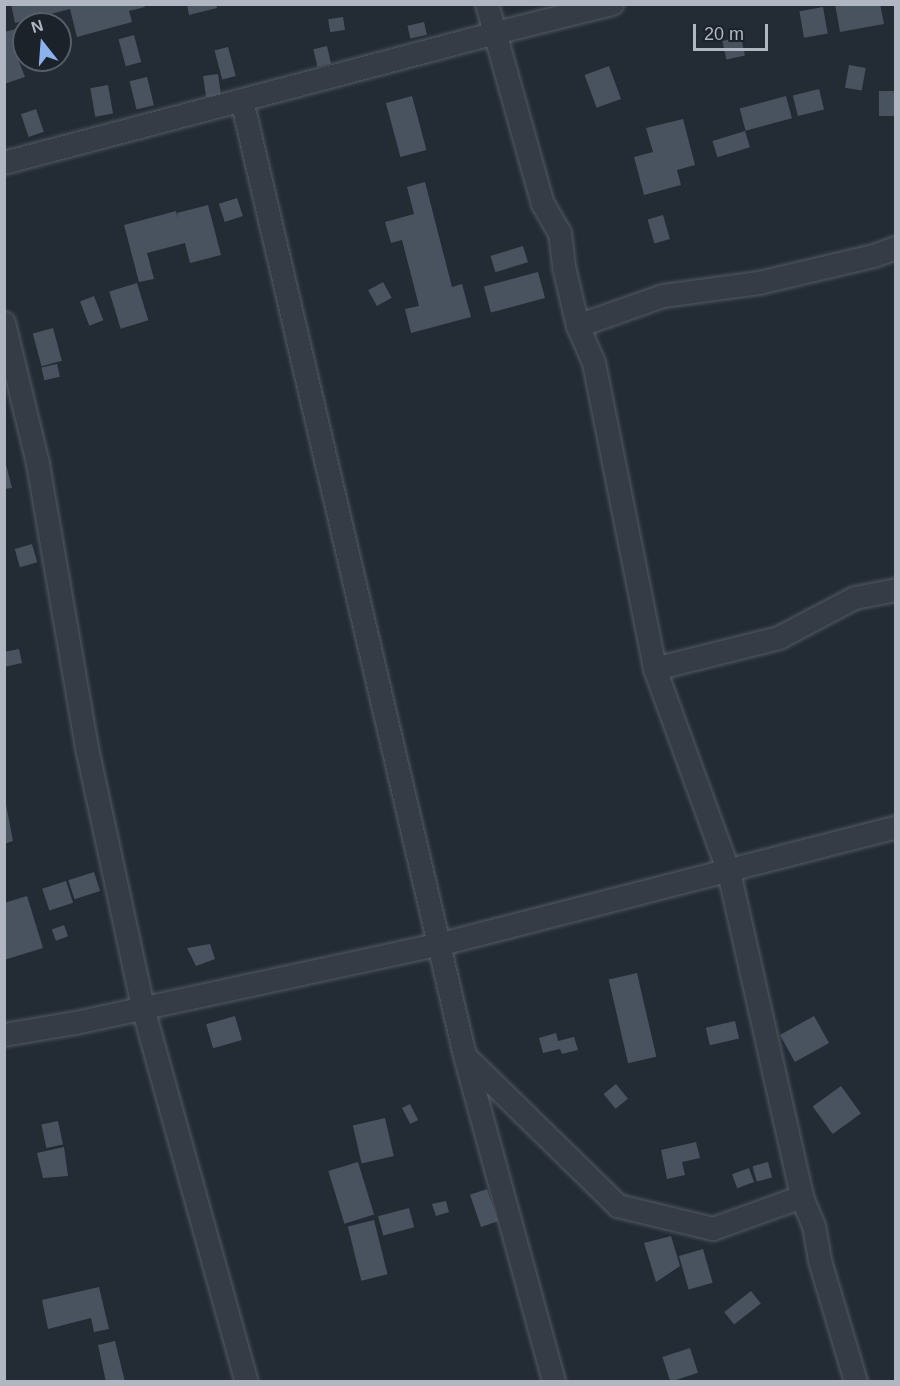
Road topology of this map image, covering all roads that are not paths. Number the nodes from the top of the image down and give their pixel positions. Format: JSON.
{"nodes":[{"id":1,"x":486,"y":4,"type":"edge"},
{"id":2,"x":612,"y":4,"type":"edge"},
{"id":3,"x":496,"y":33,"type":"junction"},
{"id":4,"x":242,"y":100,"type":"junction"},
{"id":5,"x":4,"y":163,"type":"edge"},
{"id":6,"x":896,"y":248,"type":"edge"},
{"id":7,"x":4,"y":323,"type":"edge"},
{"id":8,"x":578,"y":326,"type":"junction"},
{"id":9,"x":896,"y":590,"type":"edge"},
{"id":10,"x":656,"y":669,"type":"junction"},
{"id":11,"x":896,"y":827,"type":"edge"},
{"id":12,"x":729,"y":872,"type":"junction"},
{"id":13,"x":438,"y":945,"type":"junction"},
{"id":14,"x":143,"y":1008,"type":"junction"},
{"id":15,"x":4,"y":1035,"type":"edge"},
{"id":16,"x":465,"y":1056,"type":"junction"},
{"id":17,"x":802,"y":1197,"type":"junction"},
{"id":18,"x":247,"y":1382,"type":"edge"},
{"id":19,"x":554,"y":1382,"type":"edge"},
{"id":20,"x":856,"y":1382,"type":"edge"}],
"edges":[{"from":1,"to":3,"type":"street"},
{"from":2,"to":3,"type":"street"},
{"from":3,"to":4,"type":"street"},
{"from":3,"to":8,"type":"street"},
{"from":4,"to":5,"type":"street"},
{"from":4,"to":13,"type":"street"},
{"from":6,"to":8,"type":"street"},
{"from":7,"to":14,"type":"street"},
{"from":8,"to":10,"type":"street"},
{"from":9,"to":10,"type":"street"},
{"from":10,"to":12,"type":"street"},
{"from":11,"to":12,"type":"street"},
{"from":12,"to":13,"type":"street"},
{"from":12,"to":17,"type":"street"},
{"from":13,"to":14,"type":"street"},
{"from":13,"to":16,"type":"street"},
{"from":14,"to":15,"type":"street"},
{"from":14,"to":18,"type":"street"},
{"from":16,"to":17,"type":"street"},
{"from":16,"to":19,"type":"street"},
{"from":17,"to":20,"type":"street"}]}
